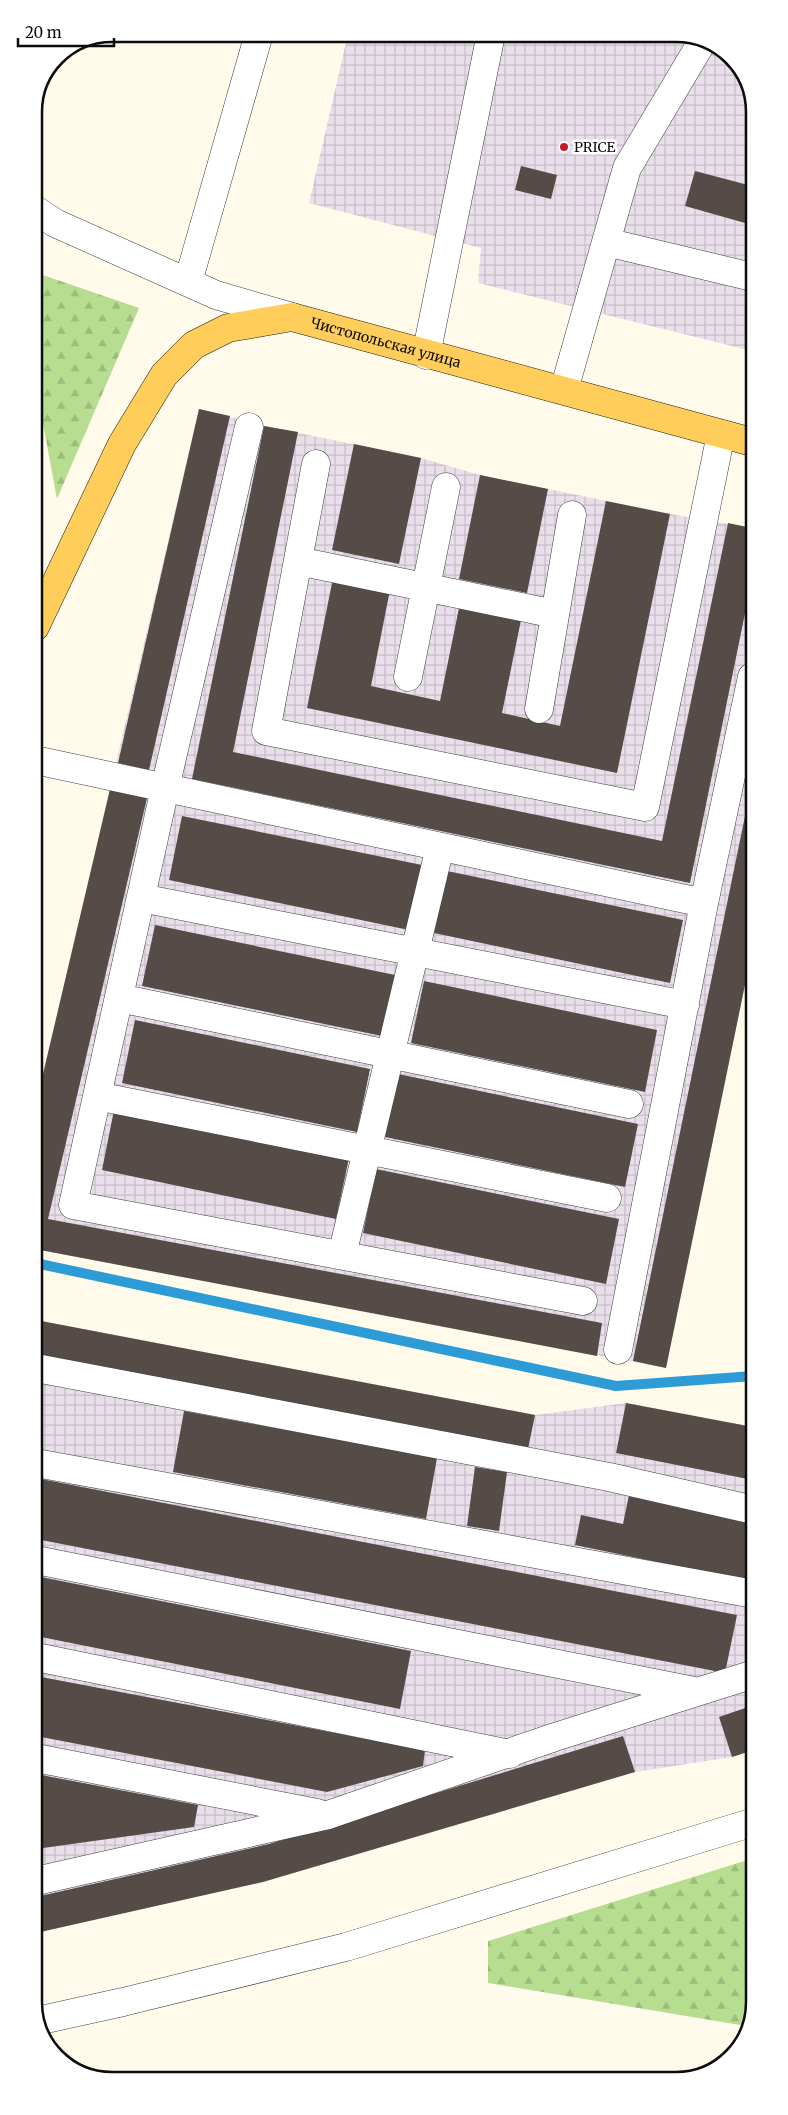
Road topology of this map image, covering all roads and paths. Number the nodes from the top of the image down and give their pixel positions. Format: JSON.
{"nodes":[{"id":1,"x":256,"y":43,"type":"edge"},
{"id":2,"x":489,"y":43,"type":"edge"},
{"id":3,"x":699,"y":47,"type":"edge"},
{"id":4,"x":43,"y":215,"type":"edge"},
{"id":5,"x":606,"y":242,"type":"junction"},
{"id":6,"x":746,"y":276,"type":"edge"},
{"id":7,"x":188,"y":282,"type":"junction"},
{"id":8,"x":292,"y":317,"type":"junction"},
{"id":9,"x":426,"y":354,"type":"junction"},
{"id":10,"x":564,"y":390,"type":"junction"},
{"id":11,"x":249,"y":427,"type":"dead end"},
{"id":12,"x":721,"y":434,"type":"junction"},
{"id":13,"x":746,"y":440,"type":"edge"},
{"id":14,"x":316,"y":464,"type":"dead end"},
{"id":15,"x":446,"y":488,"type":"dead end"},
{"id":16,"x":572,"y":515,"type":"dead end"},
{"id":17,"x":298,"y":561,"type":"junction"},
{"id":18,"x":426,"y":588,"type":"junction"},
{"id":19,"x":43,"y":610,"type":"edge"},
{"id":20,"x":555,"y":614,"type":"junction"},
{"id":21,"x":408,"y":677,"type":"dead end"},
{"id":22,"x":746,"y":705,"type":"edge"},
{"id":23,"x":539,"y":709,"type":"dead end"},
{"id":24,"x":43,"y":762,"type":"edge"},
{"id":25,"x":165,"y":788,"type":"junction"},
{"id":26,"x":440,"y":847,"type":"junction"},
{"id":27,"x":141,"y":898,"type":"junction"},
{"id":28,"x":704,"y":903,"type":"junction"},
{"id":29,"x":415,"y":952,"type":"junction"},
{"id":30,"x":119,"y":998,"type":"junction"},
{"id":31,"x":685,"y":1005,"type":"junction"},
{"id":32,"x":390,"y":1054,"type":"junction"},
{"id":33,"x":97,"y":1096,"type":"junction"},
{"id":34,"x":629,"y":1104,"type":"dead end"},
{"id":35,"x":367,"y":1150,"type":"junction"},
{"id":36,"x":607,"y":1198,"type":"dead end"},
{"id":37,"x":342,"y":1255,"type":"junction"},
{"id":38,"x":583,"y":1301,"type":"dead end"},
{"id":39,"x":618,"y":1350,"type":"dead end"},
{"id":40,"x":43,"y":1369,"type":"edge"},
{"id":41,"x":43,"y":1464,"type":"edge"},
{"id":42,"x":746,"y":1508,"type":"edge"},
{"id":43,"x":43,"y":1561,"type":"edge"},
{"id":44,"x":746,"y":1593,"type":"edge"},
{"id":45,"x":43,"y":1658,"type":"edge"},
{"id":46,"x":746,"y":1677,"type":"edge"},
{"id":47,"x":697,"y":1692,"type":"junction"},
{"id":48,"x":510,"y":1754,"type":"junction"},
{"id":49,"x":43,"y":1759,"type":"edge"},
{"id":50,"x":328,"y":1815,"type":"junction"},
{"id":51,"x":746,"y":1824,"type":"edge"},
{"id":52,"x":43,"y":1880,"type":"edge"},
{"id":53,"x":45,"y":2019,"type":"edge"}],
"edges":[{"from":1,"to":7,"type":"street"},
{"from":2,"to":9,"type":"street"},
{"from":3,"to":5,"type":"street"},
{"from":4,"to":7,"type":"street","name":"Чистопольская улица"},
{"from":5,"to":6,"type":"street"},
{"from":5,"to":10,"type":"street"},
{"from":7,"to":8,"type":"street","name":"Чистопольская улица"},
{"from":8,"to":9,"type":"main road","name":"Чистопольская улица"},
{"from":8,"to":19,"type":"main road"},
{"from":9,"to":10,"type":"main road","name":"Чистопольская улица"},
{"from":10,"to":12,"type":"main road","name":"Чистопольская улица"},
{"from":11,"to":25,"type":"street"},
{"from":12,"to":13,"type":"main road","name":"Чистопольская улица"},
{"from":12,"to":17,"type":"street"},
{"from":14,"to":17,"type":"street"},
{"from":15,"to":18,"type":"street"},
{"from":16,"to":20,"type":"street"},
{"from":17,"to":18,"type":"street"},
{"from":18,"to":20,"type":"street"},
{"from":18,"to":21,"type":"street"},
{"from":20,"to":23,"type":"street"},
{"from":22,"to":28,"type":"street"},
{"from":24,"to":25,"type":"street"},
{"from":25,"to":26,"type":"street"},
{"from":25,"to":27,"type":"street"},
{"from":26,"to":28,"type":"street"},
{"from":26,"to":29,"type":"street"},
{"from":27,"to":29,"type":"street"},
{"from":27,"to":30,"type":"street"},
{"from":28,"to":31,"type":"street"},
{"from":29,"to":31,"type":"street"},
{"from":29,"to":32,"type":"street"},
{"from":30,"to":32,"type":"street"},
{"from":30,"to":33,"type":"street"},
{"from":31,"to":39,"type":"street"},
{"from":32,"to":34,"type":"street"},
{"from":32,"to":35,"type":"street"},
{"from":33,"to":35,"type":"street"},
{"from":33,"to":37,"type":"street"},
{"from":35,"to":36,"type":"street"},
{"from":35,"to":37,"type":"street"},
{"from":37,"to":38,"type":"street"},
{"from":40,"to":42,"type":"street"},
{"from":41,"to":44,"type":"street"},
{"from":43,"to":47,"type":"street"},
{"from":45,"to":48,"type":"street"},
{"from":46,"to":47,"type":"street"},
{"from":47,"to":48,"type":"street"},
{"from":48,"to":50,"type":"street"},
{"from":49,"to":50,"type":"street"},
{"from":50,"to":52,"type":"street"},
{"from":51,"to":53,"type":"street"}]}
